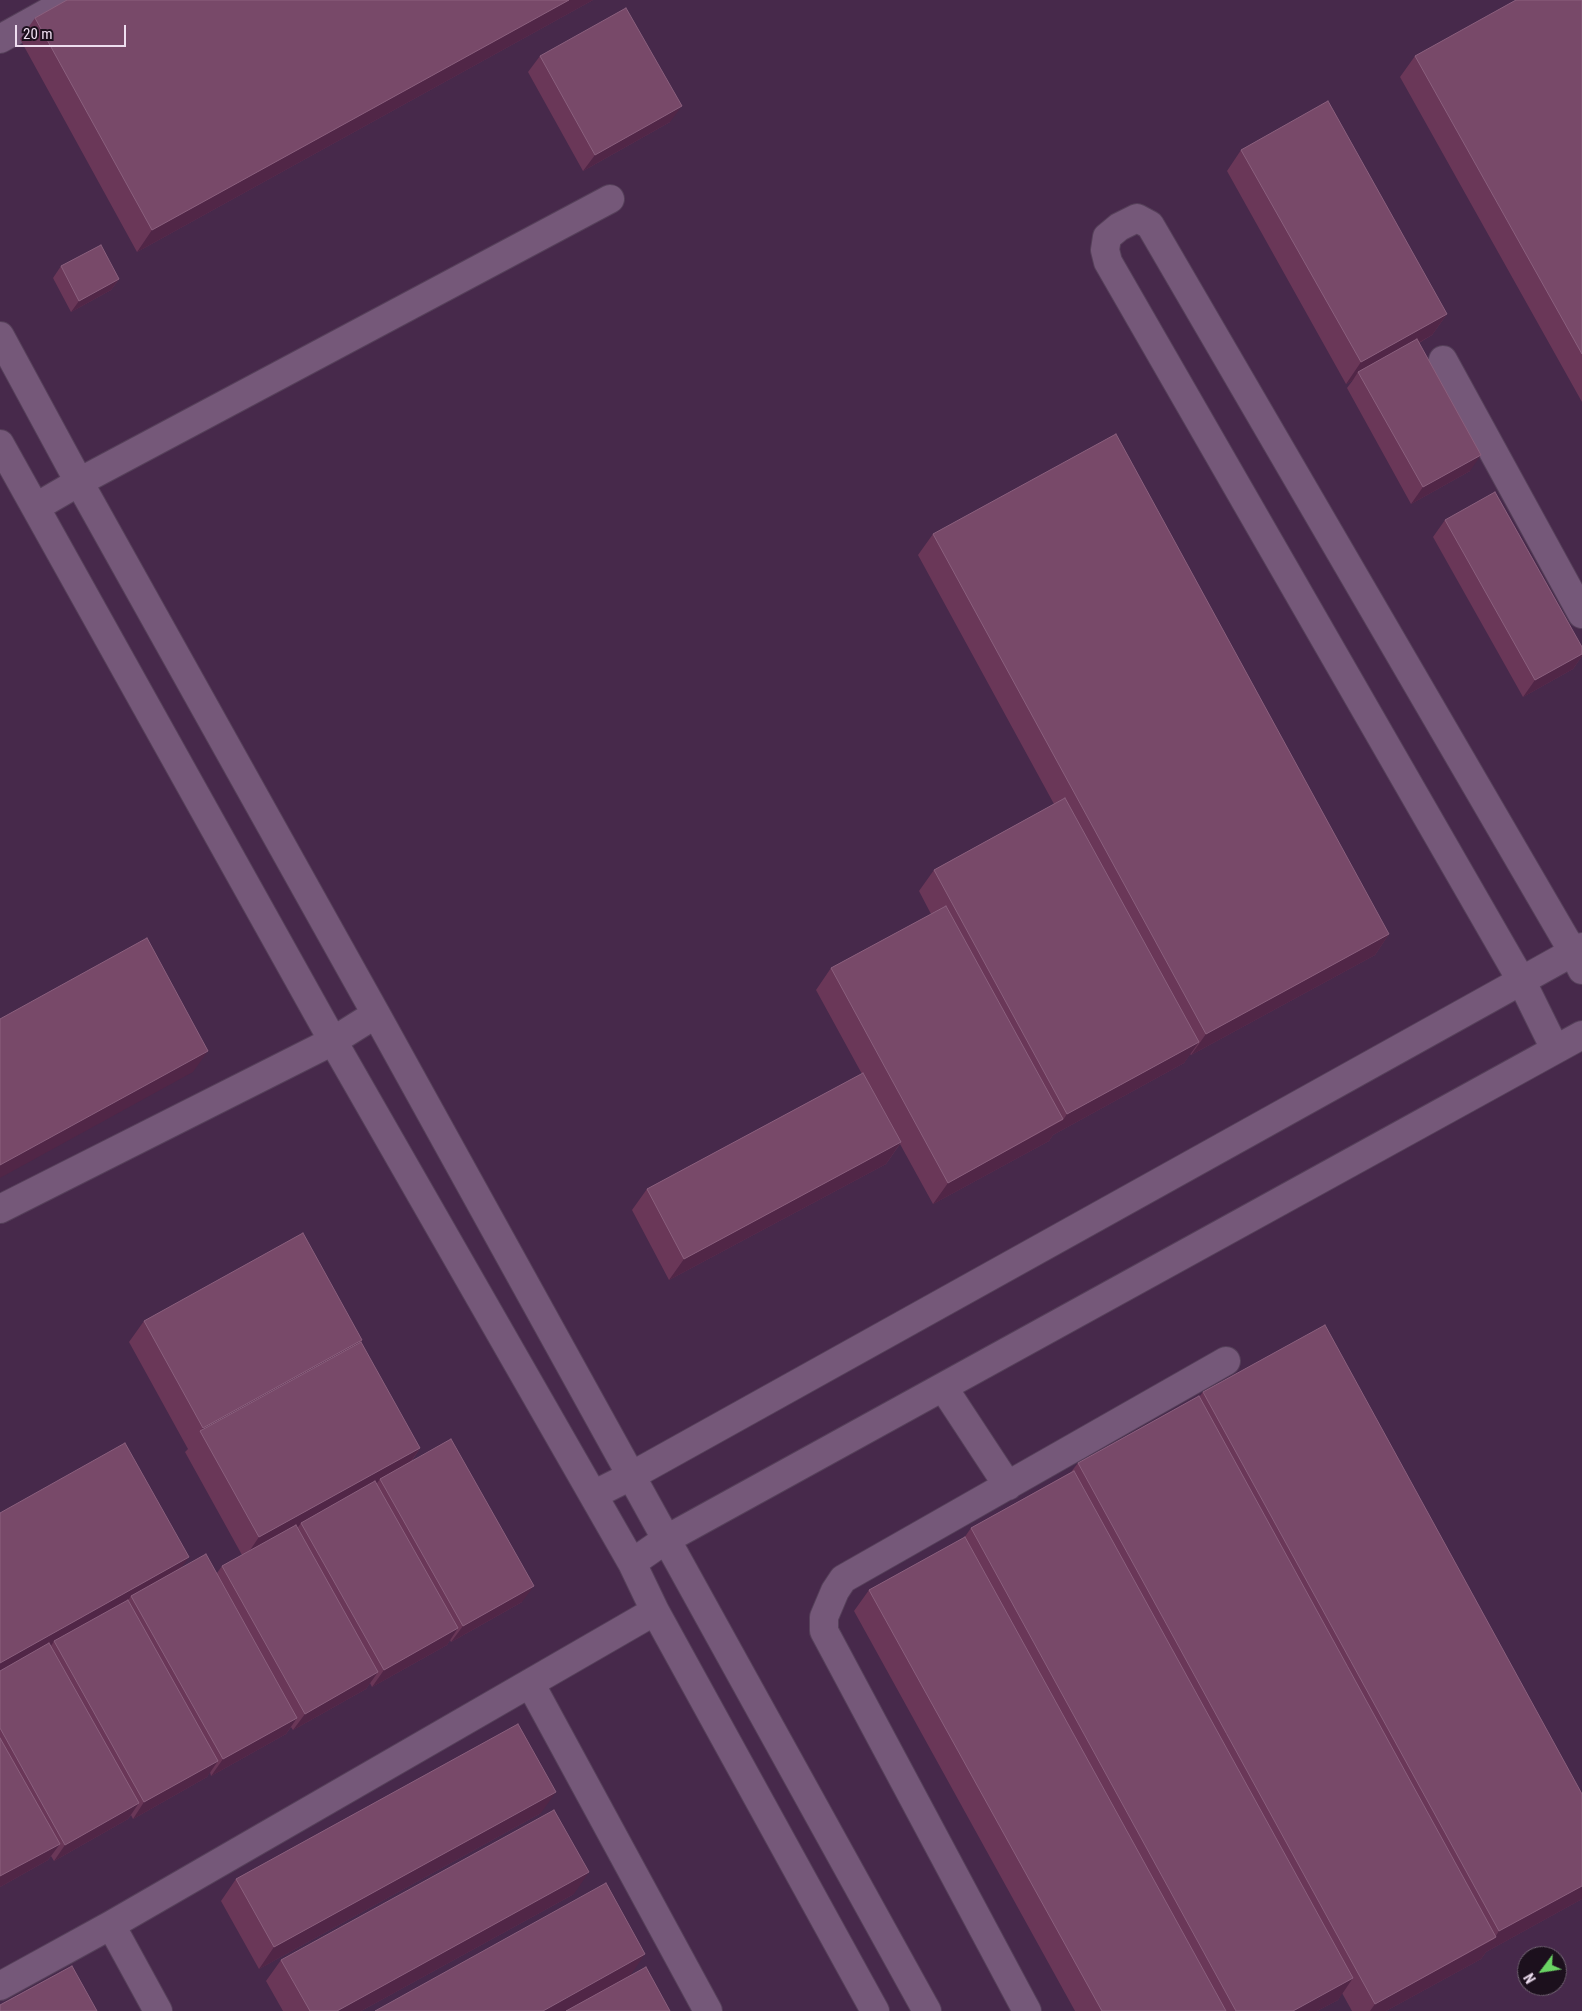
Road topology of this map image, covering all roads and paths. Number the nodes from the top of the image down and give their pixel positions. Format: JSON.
{"nodes":[{"id":1,"x":70,"y":0,"type":"edge"},
{"id":2,"x":0,"y":39,"type":"edge"},
{"id":3,"x":610,"y":199,"type":"dead end"},
{"id":4,"x":0,"y":336,"type":"edge"},
{"id":5,"x":1443,"y":360,"type":"dead end"},
{"id":6,"x":0,"y":444,"type":"edge"},
{"id":7,"x":79,"y":482,"type":"junction"},
{"id":8,"x":36,"y":507,"type":"junction"},
{"id":9,"x":1582,"y":614,"type":"edge"},
{"id":10,"x":1579,"y":956,"type":"edge"},
{"id":11,"x":1521,"y":980,"type":"junction"},
{"id":12,"x":376,"y":1014,"type":"junction"},
{"id":13,"x":1582,"y":1035,"type":"edge"},
{"id":14,"x":333,"y":1041,"type":"junction"},
{"id":15,"x":1555,"y":1049,"type":"junction"},
{"id":16,"x":0,"y":1209,"type":"edge"},
{"id":17,"x":1226,"y":1362,"type":"dead end"},
{"id":18,"x":943,"y":1387,"type":"junction"},
{"id":19,"x":632,"y":1476,"type":"junction"},
{"id":20,"x":1008,"y":1486,"type":"junction"},
{"id":21,"x":592,"y":1495,"type":"junction"},
{"id":22,"x":665,"y":1540,"type":"junction"},
{"id":23,"x":632,"y":1563,"type":"junction"},
{"id":24,"x":655,"y":1611,"type":"junction"},
{"id":25,"x":530,"y":1683,"type":"junction"},
{"id":26,"x":111,"y":1925,"type":"junction"},
{"id":27,"x":0,"y":1986,"type":"edge"},
{"id":28,"x":158,"y":2011,"type":"edge"},
{"id":29,"x":708,"y":2011,"type":"edge"},
{"id":30,"x":875,"y":2011,"type":"edge"},
{"id":31,"x":927,"y":2011,"type":"edge"},
{"id":32,"x":1027,"y":2011,"type":"edge"}],
"edges":[{"from":1,"to":2,"type":"lane"},
{"from":3,"to":7,"type":"lane"},
{"from":4,"to":7,"type":"lane"},
{"from":5,"to":9,"type":"lane"},
{"from":6,"to":8,"type":"lane"},
{"from":7,"to":8,"type":"lane"},
{"from":7,"to":12,"type":"lane"},
{"from":8,"to":14,"type":"lane"},
{"from":10,"to":11,"type":"lane"},
{"from":10,"to":11,"type":"lane"},
{"from":11,"to":15,"type":"lane"},
{"from":11,"to":19,"type":"lane"},
{"from":12,"to":14,"type":"lane"},
{"from":12,"to":19,"type":"lane"},
{"from":13,"to":15,"type":"lane"},
{"from":14,"to":16,"type":"lane"},
{"from":14,"to":21,"type":"lane"},
{"from":15,"to":18,"type":"lane"},
{"from":17,"to":20,"type":"lane"},
{"from":18,"to":20,"type":"lane"},
{"from":18,"to":22,"type":"lane"},
{"from":19,"to":21,"type":"lane"},
{"from":19,"to":22,"type":"lane"},
{"from":20,"to":32,"type":"lane"},
{"from":21,"to":23,"type":"lane"},
{"from":22,"to":23,"type":"lane"},
{"from":22,"to":31,"type":"lane"},
{"from":23,"to":24,"type":"lane"},
{"from":24,"to":25,"type":"lane"},
{"from":24,"to":30,"type":"lane"},
{"from":25,"to":26,"type":"lane"},
{"from":25,"to":29,"type":"lane"},
{"from":26,"to":27,"type":"lane"},
{"from":26,"to":28,"type":"lane"}]}
